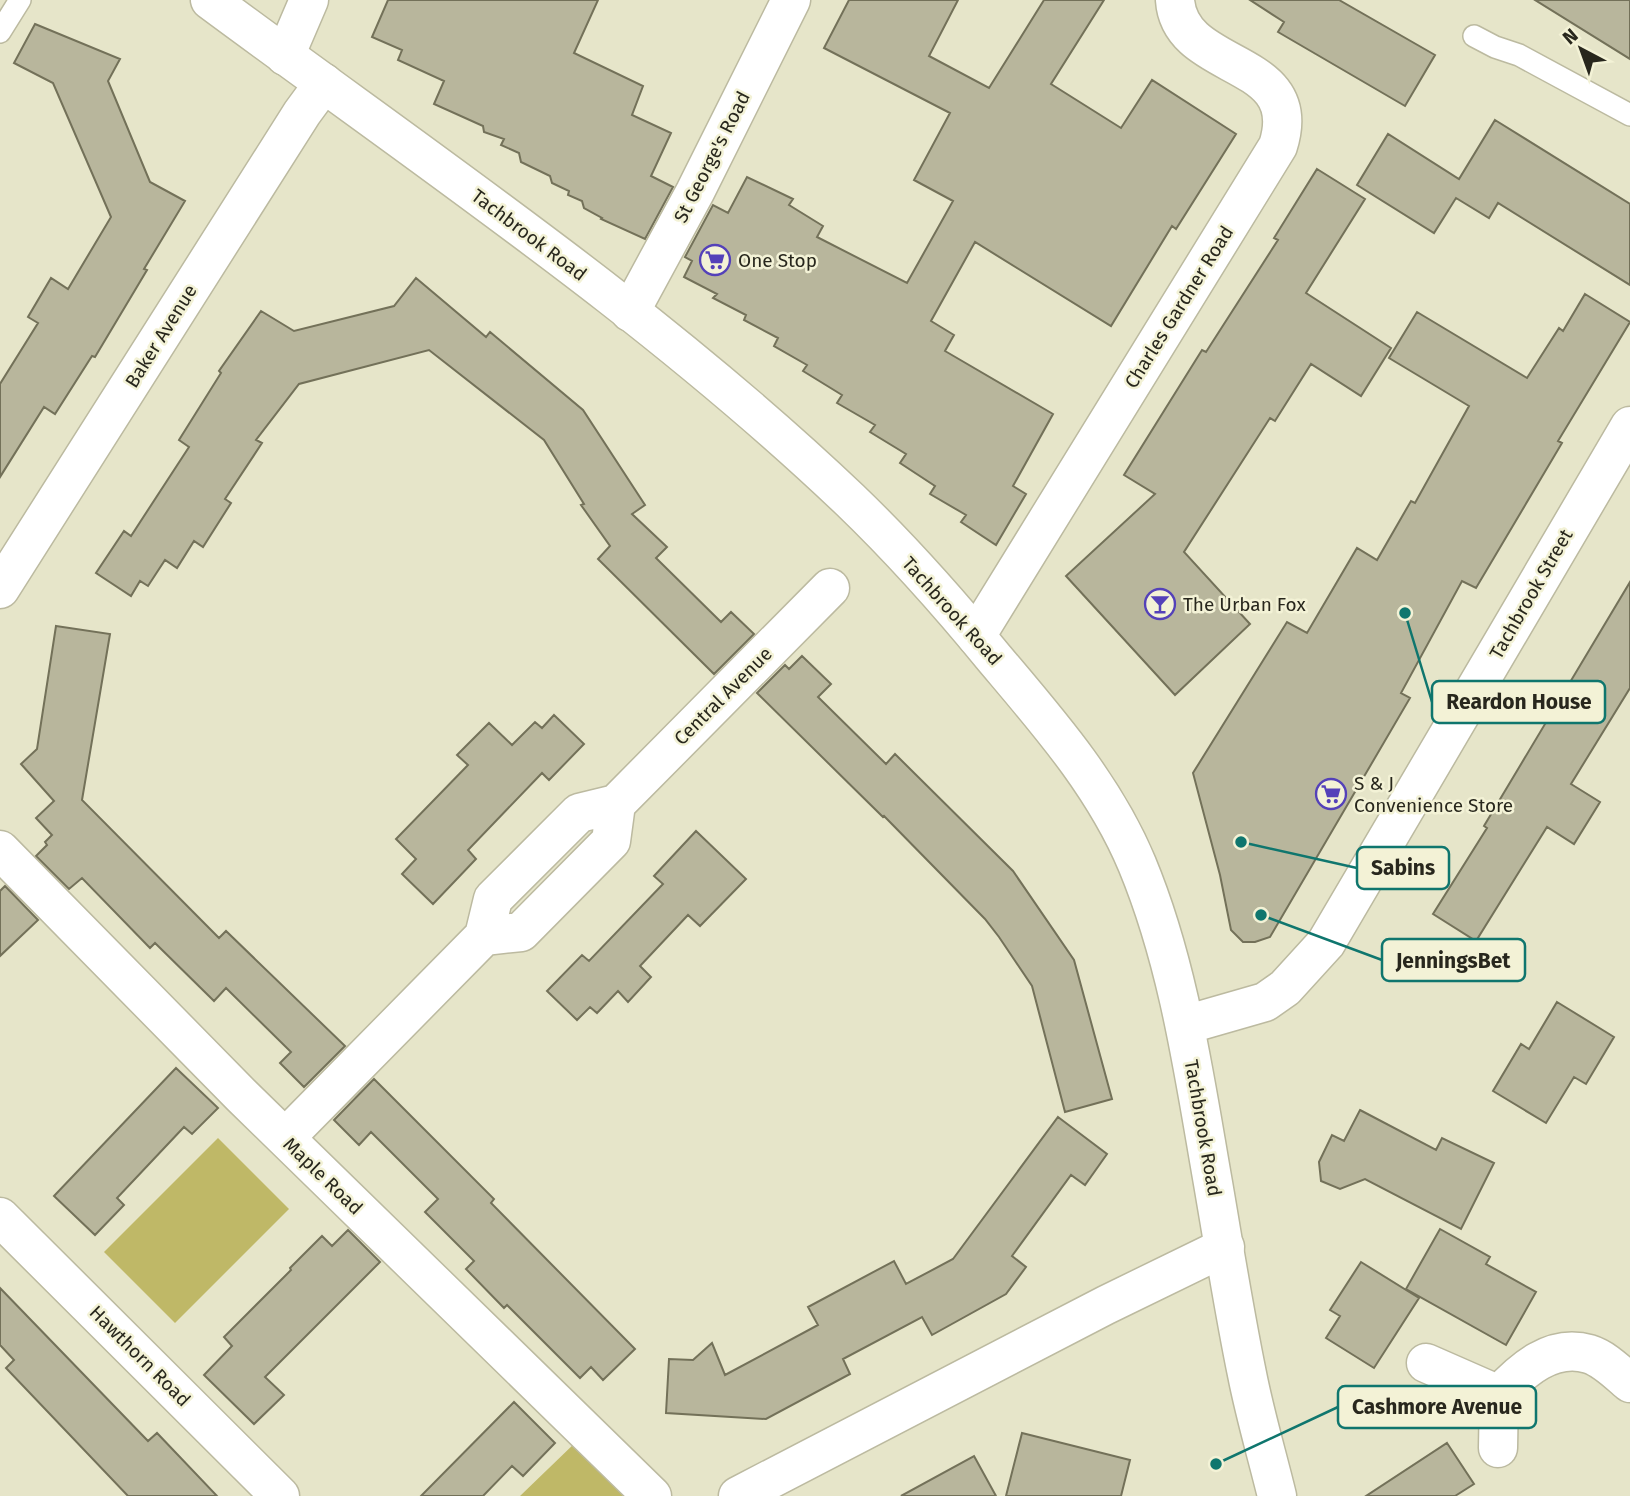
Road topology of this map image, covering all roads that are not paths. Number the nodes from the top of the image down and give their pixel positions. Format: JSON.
{"nodes":[{"id":1,"x":20,"y":0,"type":"edge"},
{"id":2,"x":210,"y":0,"type":"edge"},
{"id":3,"x":309,"y":0,"type":"edge"},
{"id":4,"x":791,"y":0,"type":"edge"},
{"id":5,"x":1175,"y":0,"type":"edge"},
{"id":6,"x":0,"y":32,"type":"edge"},
{"id":7,"x":1474,"y":36,"type":"dead end"},
{"id":8,"x":285,"y":56,"type":"junction"},
{"id":9,"x":324,"y":83,"type":"junction"},
{"id":10,"x":1630,"y":116,"type":"edge"},
{"id":11,"x":630,"y":312,"type":"junction"},
{"id":12,"x":1630,"y":426,"type":"edge"},
{"id":13,"x":830,"y":587,"type":"dead end"},
{"id":14,"x":0,"y":589,"type":"edge"},
{"id":15,"x":976,"y":636,"type":"junction"},
{"id":16,"x":0,"y":850,"type":"edge"},
{"id":17,"x":1185,"y":1025,"type":"junction"},
{"id":18,"x":285,"y":1138,"type":"junction"},
{"id":19,"x":0,"y":1217,"type":"edge"},
{"id":20,"x":1225,"y":1247,"type":"junction"},
{"id":21,"x":1426,"y":1363,"type":"dead end"},
{"id":22,"x":1630,"y":1383,"type":"edge"},
{"id":23,"x":1499,"y":1395,"type":"junction"},
{"id":24,"x":1497,"y":1448,"type":"dead end"},
{"id":25,"x":280,"y":1496,"type":"edge"},
{"id":26,"x":652,"y":1496,"type":"edge"},
{"id":27,"x":738,"y":1496,"type":"edge"},
{"id":28,"x":1277,"y":1496,"type":"edge"}],
"edges":[{"from":1,"to":6,"type":"lane"},
{"from":2,"to":8,"type":"street","name":"Tachbrook Road"},
{"from":3,"to":8,"type":"street"},
{"from":4,"to":11,"type":"street","name":"St George's Road"},
{"from":5,"to":15,"type":"street","name":"Charles Gardner Road"},
{"from":7,"to":10,"type":"lane"},
{"from":8,"to":9,"type":"street","name":"Tachbrook Road"},
{"from":9,"to":11,"type":"street","name":"Tachbrook Road"},
{"from":9,"to":14,"type":"street","name":"Baker Avenue"},
{"from":11,"to":15,"type":"street","name":"Tachbrook Road"},
{"from":12,"to":17,"type":"street","name":"Tachbrook Street"},
{"from":13,"to":18,"type":"street","name":"Central Avenue"},
{"from":15,"to":17,"type":"street","name":"Tachbrook Road"},
{"from":16,"to":18,"type":"street","name":"Maple Road"},
{"from":17,"to":20,"type":"street","name":"Tachbrook Road"},
{"from":18,"to":26,"type":"street","name":"Maple Road"},
{"from":19,"to":25,"type":"street","name":"Hawthorn Road"},
{"from":20,"to":27,"type":"street"},
{"from":20,"to":28,"type":"street","name":"Tachbrook Road"},
{"from":21,"to":23,"type":"street"},
{"from":22,"to":23,"type":"street"},
{"from":23,"to":24,"type":"street"}]}
